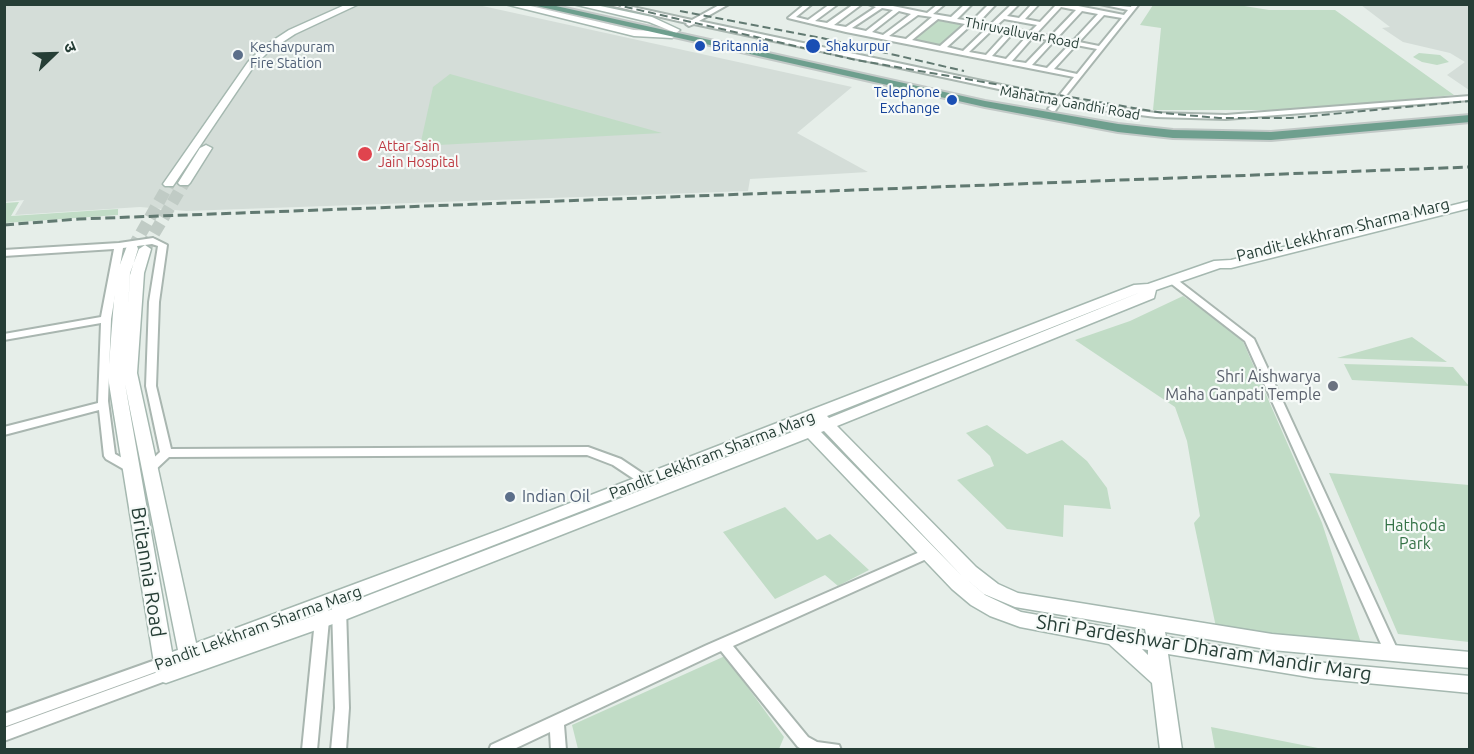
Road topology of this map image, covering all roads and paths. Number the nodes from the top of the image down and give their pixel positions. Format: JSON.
{"nodes":[{"id":1,"x":355,"y":4,"type":"edge"},
{"id":2,"x":365,"y":4,"type":"edge"},
{"id":3,"x":509,"y":4,"type":"edge"},
{"id":4,"x":532,"y":4,"type":"edge"},
{"id":5,"x":553,"y":4,"type":"edge"},
{"id":6,"x":578,"y":4,"type":"edge"},
{"id":7,"x":608,"y":4,"type":"edge"},
{"id":8,"x":714,"y":4,"type":"edge"},
{"id":9,"x":809,"y":4,"type":"edge"},
{"id":10,"x":836,"y":4,"type":"edge"},
{"id":11,"x":859,"y":4,"type":"edge"},
{"id":12,"x":872,"y":4,"type":"edge"},
{"id":13,"x":942,"y":4,"type":"edge"},
{"id":14,"x":969,"y":4,"type":"edge"},
{"id":15,"x":993,"y":4,"type":"edge"},
{"id":16,"x":1016,"y":4,"type":"edge"},
{"id":17,"x":1036,"y":4,"type":"edge"},
{"id":18,"x":1103,"y":4,"type":"edge"},
{"id":19,"x":724,"y":5,"type":"edge"},
{"id":20,"x":1058,"y":5,"type":"edge"},
{"id":21,"x":880,"y":6,"type":"junction"},
{"id":22,"x":1134,"y":7,"type":"edge"},
{"id":23,"x":898,"y":9,"type":"junction"},
{"id":24,"x":1080,"y":9,"type":"junction"},
{"id":25,"x":1102,"y":12,"type":"junction"},
{"id":26,"x":916,"y":13,"type":"junction"},
{"id":27,"x":932,"y":16,"type":"junction"},
{"id":28,"x":1003,"y":17,"type":"junction"},
{"id":29,"x":1126,"y":17,"type":"junction"},
{"id":30,"x":952,"y":20,"type":"junction"},
{"id":31,"x":1021,"y":20,"type":"junction"},
{"id":32,"x":809,"y":22,"type":"junction"},
{"id":33,"x":691,"y":23,"type":"junction"},
{"id":34,"x":971,"y":23,"type":"junction"},
{"id":35,"x":1041,"y":24,"type":"junction"},
{"id":36,"x":828,"y":26,"type":"junction"},
{"id":37,"x":647,"y":27,"type":"junction"},
{"id":38,"x":992,"y":27,"type":"junction"},
{"id":39,"x":846,"y":30,"type":"junction"},
{"id":40,"x":1011,"y":31,"type":"junction"},
{"id":41,"x":674,"y":33,"type":"junction"},
{"id":42,"x":866,"y":34,"type":"junction"},
{"id":43,"x":1030,"y":34,"type":"junction"},
{"id":44,"x":884,"y":37,"type":"junction"},
{"id":45,"x":1052,"y":39,"type":"junction"},
{"id":46,"x":906,"y":42,"type":"junction"},
{"id":47,"x":1076,"y":43,"type":"junction"},
{"id":48,"x":1101,"y":48,"type":"junction"},
{"id":49,"x":941,"y":49,"type":"junction"},
{"id":50,"x":964,"y":53,"type":"junction"},
{"id":51,"x":987,"y":58,"type":"junction"},
{"id":52,"x":260,"y":59,"type":"junction"},
{"id":53,"x":1007,"y":62,"type":"junction"},
{"id":54,"x":1027,"y":66,"type":"junction"},
{"id":55,"x":1049,"y":70,"type":"junction"},
{"id":56,"x":1079,"y":76,"type":"junction"},
{"id":57,"x":1470,"y":98,"type":"edge"},
{"id":58,"x":1060,"y":100,"type":"junction"},
{"id":59,"x":1052,"y":109,"type":"junction"},
{"id":60,"x":1470,"y":109,"type":"edge"},
{"id":61,"x":1470,"y":118,"type":"edge"},
{"id":62,"x":184,"y":183,"type":"tunnel mouth"},
{"id":63,"x":170,"y":184,"type":"tunnel mouth"},
{"id":64,"x":1470,"y":202,"type":"edge"},
{"id":65,"x":132,"y":248,"type":"junction"},
{"id":66,"x":4,"y":253,"type":"edge"},
{"id":67,"x":1172,"y":280,"type":"junction"},
{"id":68,"x":106,"y":319,"type":"junction"},
{"id":69,"x":4,"y":337,"type":"edge"},
{"id":70,"x":103,"y":405,"type":"junction"},
{"id":71,"x":814,"y":423,"type":"junction"},
{"id":72,"x":4,"y":431,"type":"edge"},
{"id":73,"x":166,"y":453,"type":"junction"},
{"id":74,"x":140,"y":469,"type":"junction"},
{"id":75,"x":644,"y":480,"type":"junction"},
{"id":76,"x":929,"y":553,"type":"junction"},
{"id":77,"x":330,"y":610,"type":"junction"},
{"id":78,"x":1154,"y":623,"type":"junction"},
{"id":79,"x":1114,"y":637,"type":"junction"},
{"id":80,"x":723,"y":644,"type":"junction"},
{"id":81,"x":1156,"y":645,"type":"junction"},
{"id":82,"x":1392,"y":653,"type":"junction"},
{"id":83,"x":190,"y":660,"type":"junction"},
{"id":84,"x":1470,"y":660,"type":"edge"},
{"id":85,"x":165,"y":669,"type":"junction"},
{"id":86,"x":1161,"y":679,"type":"junction"},
{"id":87,"x":1470,"y":685,"type":"edge"},
{"id":88,"x":4,"y":721,"type":"edge"},
{"id":89,"x":556,"y":722,"type":"junction"},
{"id":90,"x":4,"y":735,"type":"edge"},
{"id":91,"x":339,"y":748,"type":"edge"},
{"id":92,"x":816,"y":749,"type":"edge"},
{"id":93,"x":309,"y":750,"type":"edge"},
{"id":94,"x":496,"y":750,"type":"edge"},
{"id":95,"x":559,"y":750,"type":"edge"},
{"id":96,"x":834,"y":750,"type":"edge"},
{"id":97,"x":1171,"y":750,"type":"edge"}],
"edges":[{"from":1,"to":52,"type":"main road"},
{"from":2,"to":52,"type":"main road"},
{"from":3,"to":41,"type":"main road"},
{"from":4,"to":37,"type":"main road"},
{"from":5,"to":37,"type":"main road"},
{"from":6,"to":41,"type":"main road"},
{"from":7,"to":33,"type":"street"},
{"from":8,"to":19,"type":"street"},
{"from":9,"to":32,"type":"street"},
{"from":10,"to":32,"type":"street"},
{"from":11,"to":36,"type":"street"},
{"from":12,"to":21,"type":"street","name":"Thiruvalluvar Road"},
{"from":13,"to":27,"type":"street"},
{"from":14,"to":30,"type":"street"},
{"from":15,"to":34,"type":"street"},
{"from":16,"to":28,"type":"street"},
{"from":17,"to":31,"type":"street"},
{"from":18,"to":22,"type":"street"},
{"from":19,"to":33,"type":"street"},
{"from":20,"to":24,"type":"street"},
{"from":20,"to":35,"type":"street"},
{"from":21,"to":23,"type":"street","name":"Thiruvalluvar Road"},
{"from":21,"to":39,"type":"street"},
{"from":22,"to":29,"type":"street"},
{"from":23,"to":26,"type":"street","name":"Thiruvalluvar Road"},
{"from":23,"to":42,"type":"street"},
{"from":24,"to":25,"type":"street"},
{"from":24,"to":45,"type":"street"},
{"from":25,"to":29,"type":"street"},
{"from":25,"to":47,"type":"street"},
{"from":26,"to":27,"type":"street","name":"Thiruvalluvar Road"},
{"from":26,"to":44,"type":"street"},
{"from":27,"to":30,"type":"street","name":"Thiruvalluvar Road"},
{"from":27,"to":46,"type":"street"},
{"from":28,"to":31,"type":"street"},
{"from":28,"to":38,"type":"street"},
{"from":29,"to":48,"type":"street"},
{"from":30,"to":34,"type":"street","name":"Thiruvalluvar Road"},
{"from":31,"to":35,"type":"street"},
{"from":32,"to":36,"type":"street"},
{"from":33,"to":41,"type":"street"},
{"from":33,"to":58,"type":"street"},
{"from":34,"to":38,"type":"street","name":"Thiruvalluvar Road"},
{"from":34,"to":49,"type":"street"},
{"from":35,"to":43,"type":"street"},
{"from":36,"to":39,"type":"street"},
{"from":37,"to":41,"type":"main road"},
{"from":38,"to":40,"type":"street","name":"Thiruvalluvar Road"},
{"from":38,"to":50,"type":"street"},
{"from":39,"to":42,"type":"street"},
{"from":40,"to":43,"type":"street","name":"Thiruvalluvar Road"},
{"from":40,"to":51,"type":"street"},
{"from":41,"to":59,"type":"main road","name":"Mahatma Gandhi Road"},
{"from":41,"to":61,"type":"main road","name":"Mahatma Gandhi Road"},
{"from":42,"to":44,"type":"street"},
{"from":43,"to":45,"type":"street","name":"Thiruvalluvar Road"},
{"from":43,"to":53,"type":"street"},
{"from":44,"to":46,"type":"street"},
{"from":45,"to":47,"type":"street","name":"Thiruvalluvar Road"},
{"from":45,"to":54,"type":"street"},
{"from":46,"to":49,"type":"street"},
{"from":47,"to":48,"type":"street","name":"Thiruvalluvar Road"},
{"from":47,"to":55,"type":"street"},
{"from":48,"to":56,"type":"street"},
{"from":49,"to":50,"type":"street"},
{"from":50,"to":51,"type":"street"},
{"from":51,"to":53,"type":"street"},
{"from":52,"to":62,"type":"main road"},
{"from":52,"to":63,"type":"main road"},
{"from":53,"to":54,"type":"street"},
{"from":54,"to":55,"type":"street"},
{"from":55,"to":56,"type":"street"},
{"from":56,"to":58,"type":"street"},
{"from":57,"to":58,"type":"street"},
{"from":58,"to":59,"type":"street"},
{"from":59,"to":60,"type":"main road","name":"Mahatma Gandhi Road"},
{"from":64,"to":67,"type":"main road","name":"Pandit Lekkhram Sharma Marg"},
{"from":65,"to":66,"type":"street"},
{"from":65,"to":68,"type":"street"},
{"from":65,"to":73,"type":"street"},
{"from":65,"to":74,"type":"main road"},
{"from":67,"to":71,"type":"main road","name":"Pandit Lekkhram Sharma Marg"},
{"from":67,"to":82,"type":"street"},
{"from":68,"to":69,"type":"street"},
{"from":68,"to":70,"type":"street"},
{"from":70,"to":72,"type":"street"},
{"from":70,"to":74,"type":"street"},
{"from":71,"to":75,"type":"main road","name":"Pandit Lekkhram Sharma Marg"},
{"from":71,"to":76,"type":"main road","name":"Shri Pardeshwar Dharam Mandir Marg"},
{"from":71,"to":77,"type":"main road","name":"Pandit Lekkhram Sharma Marg"},
{"from":71,"to":78,"type":"main road","name":"Shri Pardeshwar Dharam Mandir Marg"},
{"from":73,"to":74,"type":"street"},
{"from":73,"to":75,"type":"street"},
{"from":74,"to":83,"type":"main road","name":"Britannia Road"},
{"from":74,"to":85,"type":"main road","name":"Britannia Road"},
{"from":75,"to":77,"type":"main road","name":"Pandit Lekkhram Sharma Marg"},
{"from":76,"to":79,"type":"main road","name":"Shri Pardeshwar Dharam Mandir Marg"},
{"from":76,"to":80,"type":"street"},
{"from":77,"to":83,"type":"main road","name":"Pandit Lekkhram Sharma Marg"},
{"from":77,"to":91,"type":"street"},
{"from":77,"to":93,"type":"street"},
{"from":78,"to":81,"type":"main road"},
{"from":78,"to":82,"type":"main road","name":"Shri Pardeshwar Dharam Mandir Marg"},
{"from":79,"to":81,"type":"main road","name":"Shri Pardeshwar Dharam Mandir Marg"},
{"from":79,"to":86,"type":"main road"},
{"from":80,"to":89,"type":"street"},
{"from":80,"to":92,"type":"street"},
{"from":81,"to":86,"type":"main road"},
{"from":81,"to":87,"type":"main road","name":"Shri Pardeshwar Dharam Mandir Marg"},
{"from":82,"to":84,"type":"main road","name":"Shri Pardeshwar Dharam Mandir Marg"},
{"from":83,"to":85,"type":"main road","name":"Pandit Lekkhram Sharma Marg"},
{"from":85,"to":88,"type":"street","name":"Pandit Lekkhram Sharma Marg"},
{"from":85,"to":90,"type":"street"},
{"from":86,"to":97,"type":"main road"},
{"from":89,"to":94,"type":"street"},
{"from":89,"to":95,"type":"street"},
{"from":92,"to":96,"type":"street"}]}
